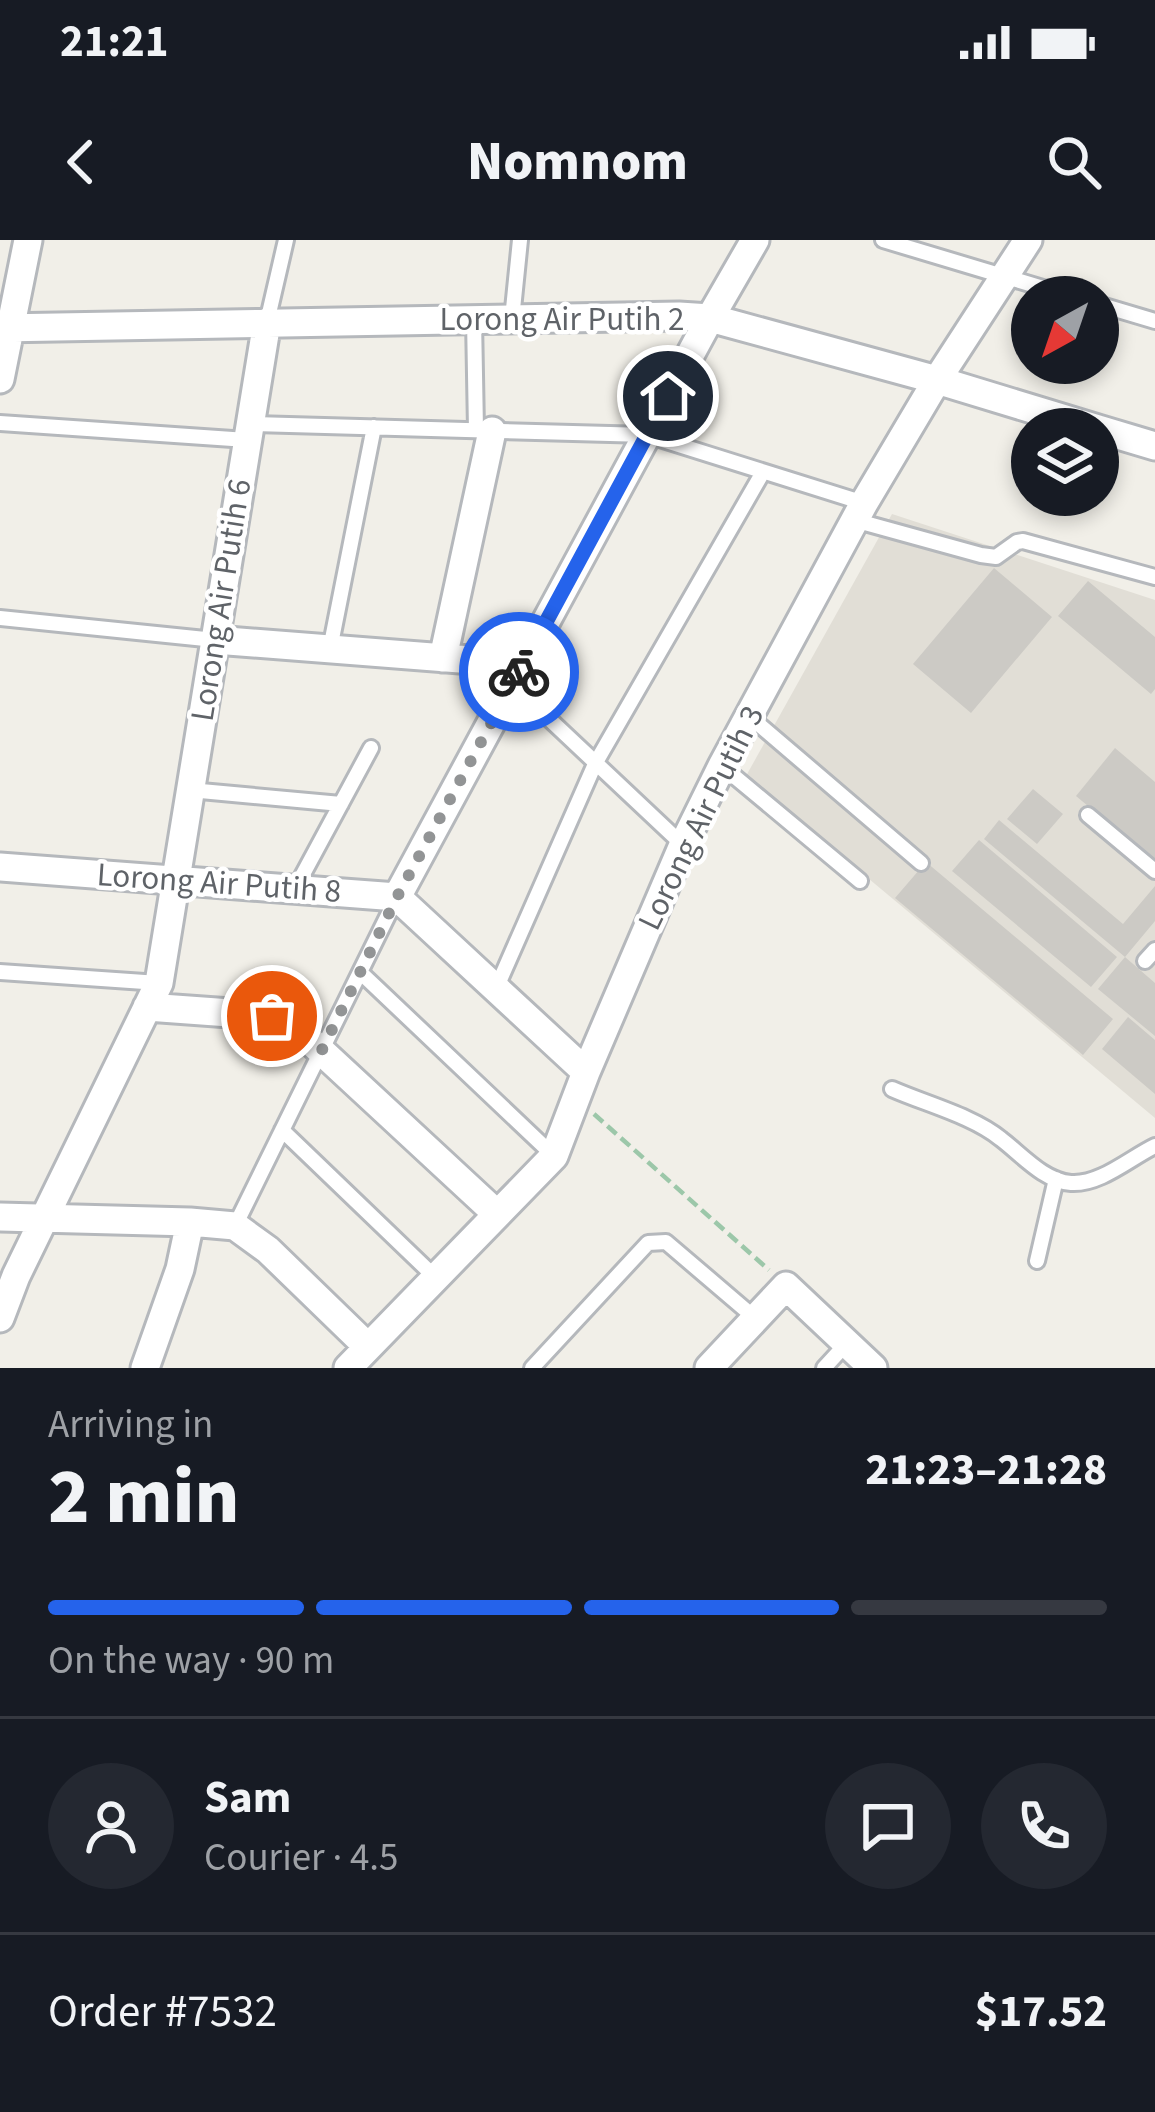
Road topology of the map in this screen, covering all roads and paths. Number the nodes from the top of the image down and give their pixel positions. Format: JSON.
{"nodes":[{"id":1,"x":28,"y":240,"type":"edge"},
{"id":2,"x":286,"y":240,"type":"edge"},
{"id":3,"x":520,"y":240,"type":"edge"},
{"id":4,"x":755,"y":240,"type":"edge"},
{"id":5,"x":883,"y":240,"type":"edge"},
{"id":6,"x":1028,"y":240,"type":"edge"},
{"id":7,"x":1003,"y":277,"type":"junction"},
{"id":8,"x":1011,"y":279,"type":"edge"},
{"id":9,"x":1119,"y":310,"type":"edge"},
{"id":10,"x":710,"y":318,"type":"junction"},
{"id":11,"x":474,"y":319,"type":"junction"},
{"id":12,"x":512,"y":319,"type":"junction"},
{"id":13,"x":1155,"y":321,"type":"edge"},
{"id":14,"x":267,"y":322,"type":"junction"},
{"id":15,"x":5,"y":328,"type":"edge"},
{"id":16,"x":0,"y":379,"type":"edge"},
{"id":17,"x":937,"y":380,"type":"junction"},
{"id":18,"x":1029,"y":408,"type":"edge"},
{"id":19,"x":0,"y":423,"type":"edge"},
{"id":20,"x":374,"y":427,"type":"junction"},
{"id":21,"x":484,"y":430,"type":"junction"},
{"id":22,"x":248,"y":432,"type":"junction"},
{"id":23,"x":647,"y":435,"type":"junction"},
{"id":24,"x":1119,"y":435,"type":"edge"},
{"id":25,"x":1155,"y":446,"type":"edge"},
{"id":26,"x":763,"y":472,"type":"junction"},
{"id":27,"x":859,"y":512,"type":"junction"},
{"id":28,"x":1155,"y":577,"type":"edge"},
{"id":29,"x":0,"y":617,"type":"edge"},
{"id":30,"x":214,"y":640,"type":"junction"},
{"id":31,"x":330,"y":649,"type":"junction"},
{"id":32,"x":443,"y":658,"type":"junction"},
{"id":33,"x":518,"y":674,"type":"junction"},
{"id":34,"x":749,"y":716,"type":"junction"},
{"id":35,"x":371,"y":748,"type":"dead end"},
{"id":36,"x":595,"y":764,"type":"junction"},
{"id":37,"x":722,"y":766,"type":"junction"},
{"id":38,"x":190,"y":790,"type":"junction"},
{"id":39,"x":340,"y":804,"type":"junction"},
{"id":40,"x":1088,"y":815,"type":"dead end"},
{"id":41,"x":683,"y":845,"type":"junction"},
{"id":42,"x":921,"y":863,"type":"dead end"},
{"id":43,"x":0,"y":867,"type":"edge"},
{"id":44,"x":1155,"y":871,"type":"edge"},
{"id":45,"x":176,"y":879,"type":"junction"},
{"id":46,"x":860,"y":881,"type":"dead end"},
{"id":47,"x":295,"y":889,"type":"junction"},
{"id":48,"x":397,"y":897,"type":"junction"},
{"id":49,"x":0,"y":972,"type":"edge"},
{"id":50,"x":360,"y":972,"type":"junction"},
{"id":51,"x":496,"y":988,"type":"junction"},
{"id":52,"x":153,"y":995,"type":"junction"},
{"id":53,"x":321,"y":1052,"type":"junction"},
{"id":54,"x":581,"y":1085,"type":"junction"},
{"id":55,"x":892,"y":1089,"type":"dead end"},
{"id":56,"x":282,"y":1130,"type":"junction"},
{"id":57,"x":1155,"y":1146,"type":"edge"},
{"id":58,"x":554,"y":1156,"type":"junction"},
{"id":59,"x":1056,"y":1179,"type":"junction"},
{"id":60,"x":497,"y":1214,"type":"junction"},
{"id":61,"x":0,"y":1217,"type":"edge"},
{"id":62,"x":45,"y":1218,"type":"junction"},
{"id":63,"x":190,"y":1222,"type":"junction"},
{"id":64,"x":235,"y":1226,"type":"junction"},
{"id":65,"x":1037,"y":1262,"type":"dead end"},
{"id":66,"x":436,"y":1278,"type":"junction"},
{"id":67,"x":786,"y":1286,"type":"junction"},
{"id":68,"x":0,"y":1318,"type":"edge"},
{"id":69,"x":755,"y":1318,"type":"junction"},
{"id":70,"x":847,"y":1343,"type":"junction"},
{"id":71,"x":368,"y":1347,"type":"junction"},
{"id":72,"x":145,"y":1368,"type":"edge"},
{"id":73,"x":347,"y":1368,"type":"edge"},
{"id":74,"x":532,"y":1368,"type":"edge"},
{"id":75,"x":709,"y":1368,"type":"edge"},
{"id":76,"x":824,"y":1368,"type":"edge"},
{"id":77,"x":873,"y":1368,"type":"edge"}],
"edges":[{"from":1,"to":15,"type":"street"},
{"from":2,"to":14,"type":"lane"},
{"from":3,"to":12,"type":"lane"},
{"from":4,"to":10,"type":"street"},
{"from":5,"to":7,"type":"lane"},
{"from":6,"to":7,"type":"street","name":"Lorong Air Putih 3"},
{"from":7,"to":8,"type":"lane"},
{"from":7,"to":17,"type":"street","name":"Lorong Air Putih 3"},
{"from":9,"to":13,"type":"lane"},
{"from":10,"to":12,"type":"street","name":"Lorong Air Putih 2"},
{"from":10,"to":17,"type":"street","name":"Lorong Air Putih 2"},
{"from":10,"to":23,"type":"street"},
{"from":11,"to":12,"type":"street","name":"Lorong Air Putih 2"},
{"from":11,"to":14,"type":"street","name":"Lorong Air Putih 2"},
{"from":11,"to":21,"type":"lane"},
{"from":14,"to":15,"type":"street","name":"Lorong Air Putih 2"},
{"from":14,"to":22,"type":"street","name":"Lorong Air Putih 6"},
{"from":15,"to":16,"type":"street"},
{"from":17,"to":18,"type":"street","name":"Lorong Air Putih 2"},
{"from":17,"to":27,"type":"street","name":"Lorong Air Putih 3"},
{"from":19,"to":22,"type":"lane"},
{"from":20,"to":21,"type":"lane"},
{"from":20,"to":22,"type":"lane"},
{"from":20,"to":31,"type":"lane"},
{"from":21,"to":23,"type":"lane"},
{"from":21,"to":32,"type":"street"},
{"from":22,"to":30,"type":"street","name":"Lorong Air Putih 6"},
{"from":23,"to":26,"type":"lane"},
{"from":23,"to":33,"type":"street"},
{"from":24,"to":25,"type":"street","name":"Lorong Air Putih 2"},
{"from":26,"to":27,"type":"lane"},
{"from":26,"to":36,"type":"lane"},
{"from":27,"to":28,"type":"lane"},
{"from":27,"to":34,"type":"street","name":"Lorong Air Putih 3"},
{"from":29,"to":30,"type":"lane"},
{"from":30,"to":31,"type":"street"},
{"from":30,"to":38,"type":"street","name":"Lorong Air Putih 6"},
{"from":31,"to":32,"type":"street"},
{"from":32,"to":33,"type":"street"},
{"from":33,"to":36,"type":"lane"},
{"from":33,"to":48,"type":"street"},
{"from":34,"to":37,"type":"street","name":"Lorong Air Putih 3"},
{"from":34,"to":42,"type":"lane"},
{"from":35,"to":39,"type":"lane"},
{"from":36,"to":41,"type":"lane"},
{"from":36,"to":51,"type":"lane"},
{"from":37,"to":41,"type":"street","name":"Lorong Air Putih 3"},
{"from":37,"to":46,"type":"lane"},
{"from":38,"to":39,"type":"lane"},
{"from":38,"to":45,"type":"street","name":"Lorong Air Putih 6"},
{"from":39,"to":47,"type":"lane"},
{"from":40,"to":44,"type":"lane"},
{"from":41,"to":54,"type":"street","name":"Lorong Air Putih 3"},
{"from":43,"to":45,"type":"street","name":"Lorong Air Putih 8"},
{"from":45,"to":47,"type":"street","name":"Lorong Air Putih 8"},
{"from":45,"to":52,"type":"street","name":"Lorong Air Putih 6"},
{"from":47,"to":48,"type":"street","name":"Lorong Air Putih 8"},
{"from":48,"to":50,"type":"lane"},
{"from":48,"to":51,"type":"street"},
{"from":49,"to":52,"type":"lane"},
{"from":50,"to":53,"type":"lane"},
{"from":50,"to":58,"type":"lane"},
{"from":51,"to":54,"type":"street"},
{"from":52,"to":53,"type":"street"},
{"from":52,"to":62,"type":"street","name":"Lorong Air Putih 6"},
{"from":53,"to":56,"type":"lane"},
{"from":53,"to":60,"type":"street"},
{"from":54,"to":58,"type":"street","name":"Lorong Air Putih 3"},
{"from":54,"to":67,"type":"path"},
{"from":55,"to":59,"type":"lane"},
{"from":56,"to":64,"type":"lane"},
{"from":56,"to":66,"type":"lane"},
{"from":57,"to":59,"type":"lane"},
{"from":58,"to":60,"type":"street","name":"Lorong Air Putih 3"},
{"from":59,"to":65,"type":"lane"},
{"from":60,"to":66,"type":"street","name":"Lorong Air Putih 3"},
{"from":61,"to":62,"type":"street"},
{"from":62,"to":63,"type":"street"},
{"from":62,"to":68,"type":"street","name":"Lorong Air Putih 6"},
{"from":63,"to":64,"type":"street"},
{"from":63,"to":72,"type":"street"},
{"from":64,"to":71,"type":"street"},
{"from":66,"to":71,"type":"street","name":"Lorong Air Putih 3"},
{"from":67,"to":69,"type":"street"},
{"from":67,"to":70,"type":"street"},
{"from":69,"to":74,"type":"lane"},
{"from":69,"to":75,"type":"street"},
{"from":70,"to":76,"type":"lane"},
{"from":70,"to":77,"type":"street"},
{"from":71,"to":73,"type":"street","name":"Lorong Air Putih 3"}]}
